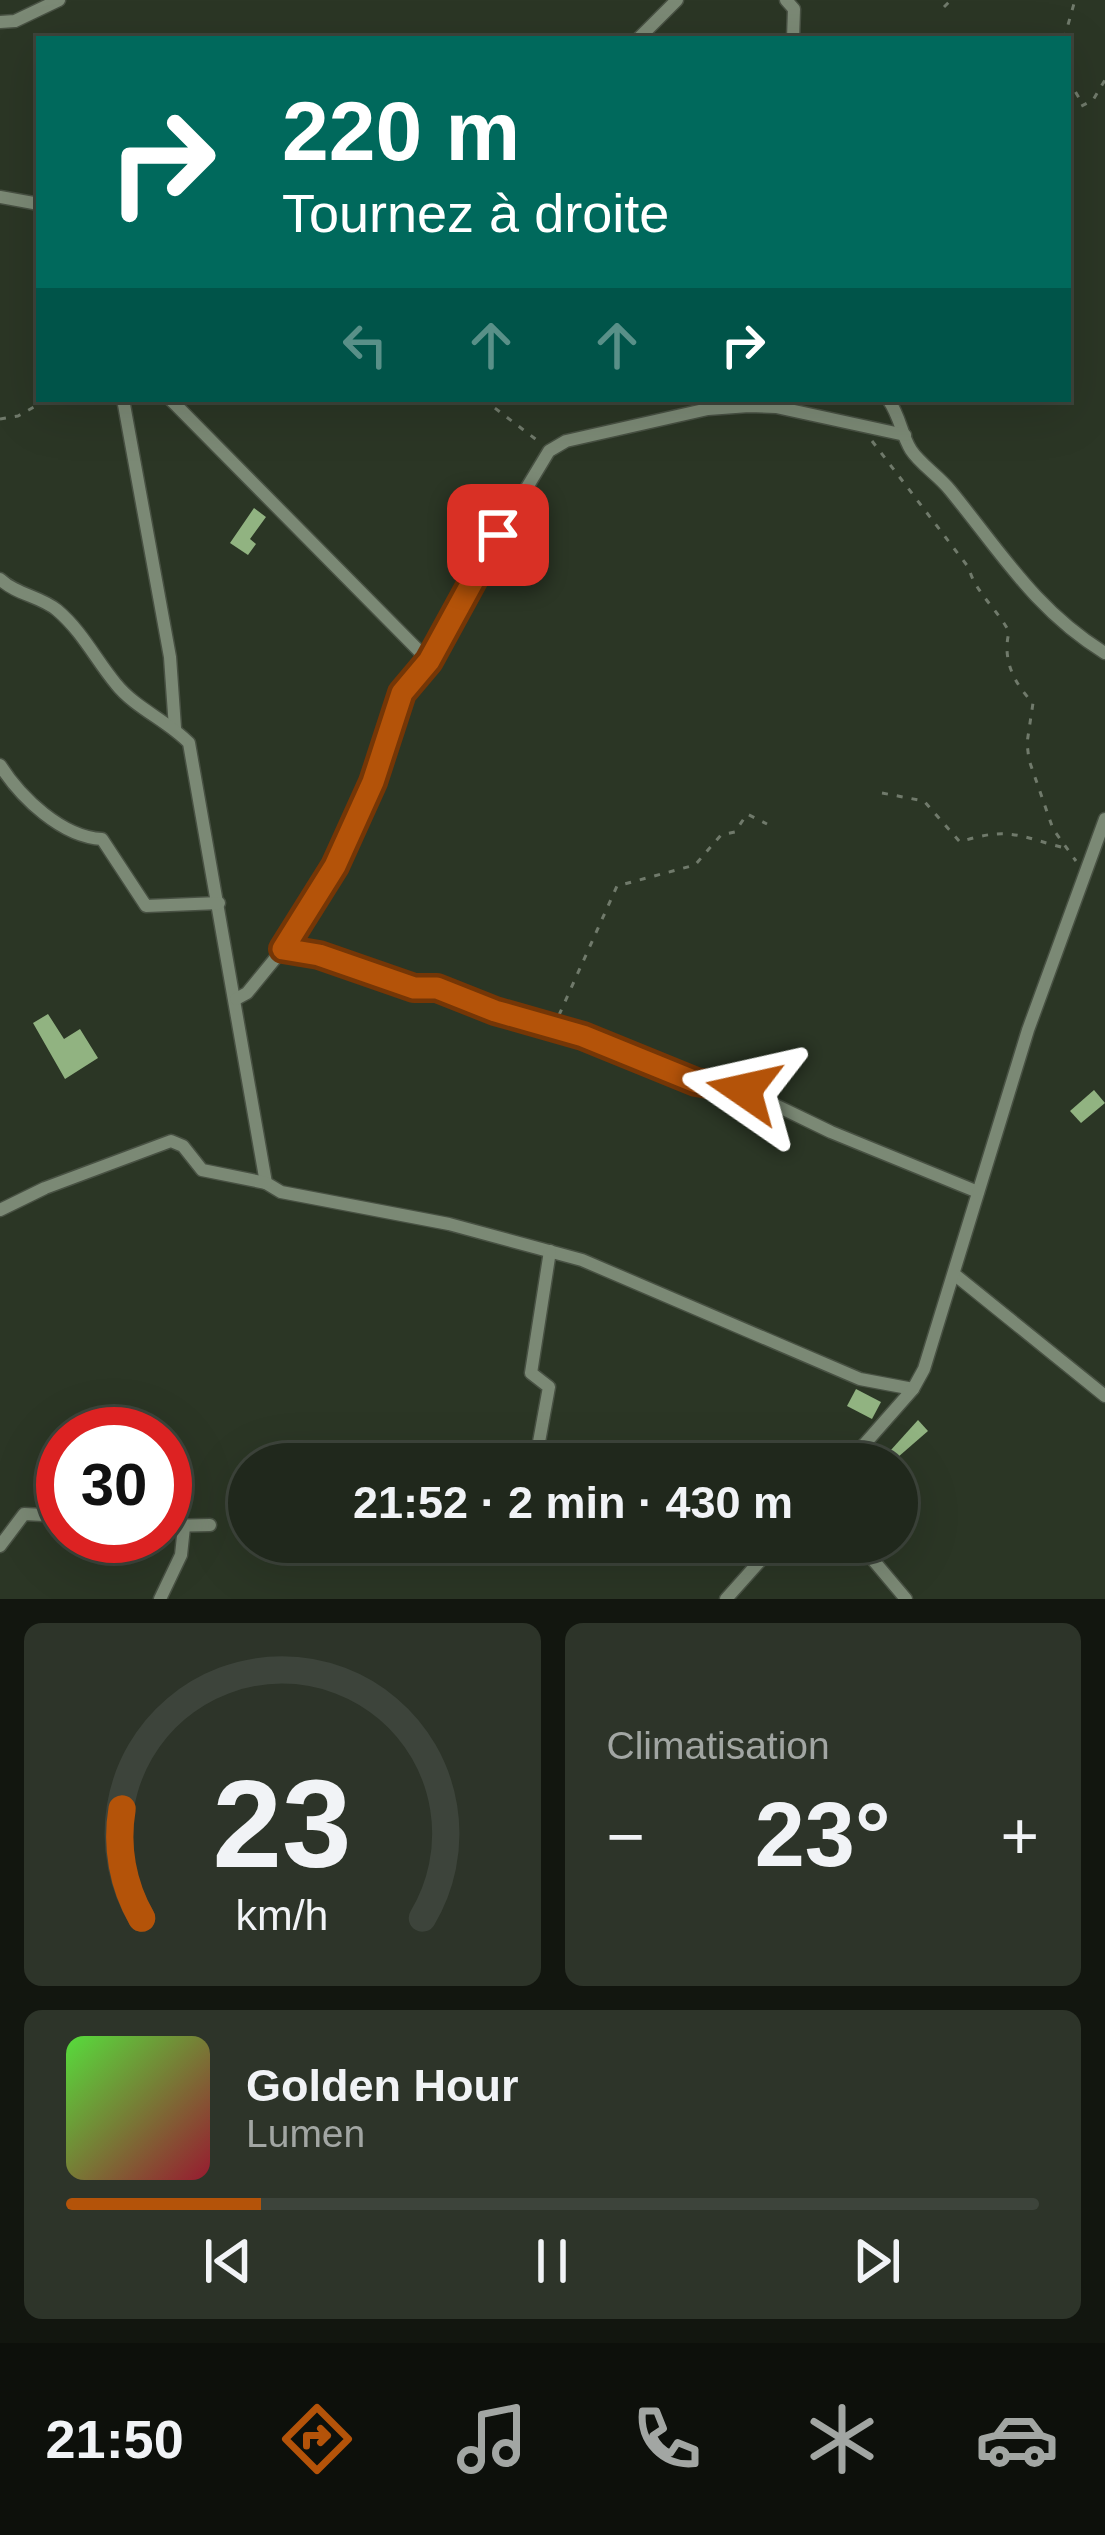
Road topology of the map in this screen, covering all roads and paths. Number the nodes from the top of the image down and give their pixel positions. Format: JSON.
{"nodes":[{"id":1,"x":59,"y":0,"type":"edge"},
{"id":2,"x":677,"y":0,"type":"edge"},
{"id":3,"x":786,"y":0,"type":"edge"},
{"id":4,"x":951,"y":0,"type":"edge"},
{"id":5,"x":1076,"y":0,"type":"edge"},
{"id":6,"x":944,"y":7,"type":"dead end"},
{"id":7,"x":0,"y":22,"type":"edge"},
{"id":8,"x":641,"y":36,"type":"edge"},
{"id":9,"x":793,"y":36,"type":"edge"},
{"id":10,"x":1065,"y":36,"type":"edge"},
{"id":11,"x":1105,"y":80,"type":"edge"},
{"id":12,"x":1071,"y":84,"type":"edge"},
{"id":13,"x":1082,"y":103,"type":"junction"},
{"id":14,"x":1071,"y":111,"type":"edge"},
{"id":15,"x":0,"y":197,"type":"edge"},
{"id":16,"x":36,"y":203,"type":"edge"},
{"id":17,"x":43,"y":402,"type":"edge"},
{"id":18,"x":124,"y":402,"type":"edge"},
{"id":19,"x":173,"y":402,"type":"edge"},
{"id":20,"x":487,"y":402,"type":"edge"},
{"id":21,"x":890,"y":402,"type":"edge"},
{"id":22,"x":0,"y":419,"type":"edge"},
{"id":23,"x":862,"y":426,"type":"junction"},
{"id":24,"x":905,"y":435,"type":"junction"},
{"id":25,"x":549,"y":451,"type":"junction"},
{"id":26,"x":0,"y":579,"type":"edge"},
{"id":27,"x":1105,"y":653,"type":"edge"},
{"id":28,"x":429,"y":661,"type":"junction"},
{"id":29,"x":175,"y":728,"type":"junction"},
{"id":30,"x":0,"y":765,"type":"edge"},
{"id":31,"x":882,"y":793,"type":"dead end"},
{"id":32,"x":1105,"y":819,"type":"edge"},
{"id":33,"x":767,"y":824,"type":"dead end"},
{"id":34,"x":1071,"y":850,"type":"junction"},
{"id":35,"x":1083,"y":879,"type":"junction"},
{"id":36,"x":219,"y":903,"type":"junction"},
{"id":37,"x":283,"y":949,"type":"junction"},
{"id":38,"x":236,"y":999,"type":"junction"},
{"id":39,"x":557,"y":1029,"type":"junction"},
{"id":40,"x":266,"y":1183,"type":"junction"},
{"id":41,"x":978,"y":1192,"type":"junction"},
{"id":42,"x":0,"y":1210,"type":"edge"},
{"id":43,"x":550,"y":1251,"type":"junction"},
{"id":44,"x":953,"y":1274,"type":"junction"},
{"id":45,"x":914,"y":1390,"type":"junction"},
{"id":46,"x":1105,"y":1396,"type":"edge"},
{"id":47,"x":539,"y":1443,"type":"edge"},
{"id":48,"x":866,"y":1443,"type":"edge"},
{"id":49,"x":36,"y":1515,"type":"edge"},
{"id":50,"x":210,"y":1525,"type":"dead end"},
{"id":51,"x":192,"y":1526,"type":"edge"},
{"id":52,"x":0,"y":1546,"type":"edge"},
{"id":53,"x":177,"y":1563,"type":"edge"},
{"id":54,"x":758,"y":1563,"type":"edge"},
{"id":55,"x":876,"y":1563,"type":"edge"},
{"id":56,"x":160,"y":1599,"type":"edge"},
{"id":57,"x":726,"y":1599,"type":"edge"},
{"id":58,"x":907,"y":1599,"type":"edge"}],
"edges":[{"from":1,"to":7,"type":"street"},
{"from":2,"to":8,"type":"street"},
{"from":3,"to":9,"type":"street"},
{"from":4,"to":6,"type":"path"},
{"from":5,"to":10,"type":"path"},
{"from":11,"to":13,"type":"path"},
{"from":12,"to":13,"type":"path"},
{"from":13,"to":14,"type":"path"},
{"from":15,"to":16,"type":"street"},
{"from":17,"to":22,"type":"path"},
{"from":18,"to":29,"type":"street"},
{"from":19,"to":28,"type":"street"},
{"from":20,"to":25,"type":"path"},
{"from":21,"to":24,"type":"street"},
{"from":23,"to":24,"type":"street"},
{"from":23,"to":25,"type":"street"},
{"from":23,"to":34,"type":"path"},
{"from":24,"to":27,"type":"street"},
{"from":25,"to":28,"type":"street"},
{"from":26,"to":29,"type":"street"},
{"from":28,"to":37,"type":"street"},
{"from":29,"to":36,"type":"street"},
{"from":30,"to":36,"type":"street"},
{"from":31,"to":34,"type":"path"},
{"from":32,"to":35,"type":"street"},
{"from":33,"to":39,"type":"path"},
{"from":34,"to":35,"type":"path"},
{"from":35,"to":41,"type":"street"},
{"from":36,"to":38,"type":"street"},
{"from":37,"to":38,"type":"street"},
{"from":37,"to":39,"type":"street"},
{"from":38,"to":40,"type":"street"},
{"from":39,"to":41,"type":"street"},
{"from":40,"to":42,"type":"street"},
{"from":40,"to":43,"type":"street"},
{"from":41,"to":44,"type":"street"},
{"from":43,"to":45,"type":"street"},
{"from":43,"to":47,"type":"street"},
{"from":44,"to":45,"type":"street"},
{"from":44,"to":46,"type":"street"},
{"from":45,"to":48,"type":"street"},
{"from":49,"to":52,"type":"street"},
{"from":50,"to":51,"type":"street"},
{"from":53,"to":56,"type":"street"},
{"from":54,"to":57,"type":"street"},
{"from":55,"to":58,"type":"street"}]}
